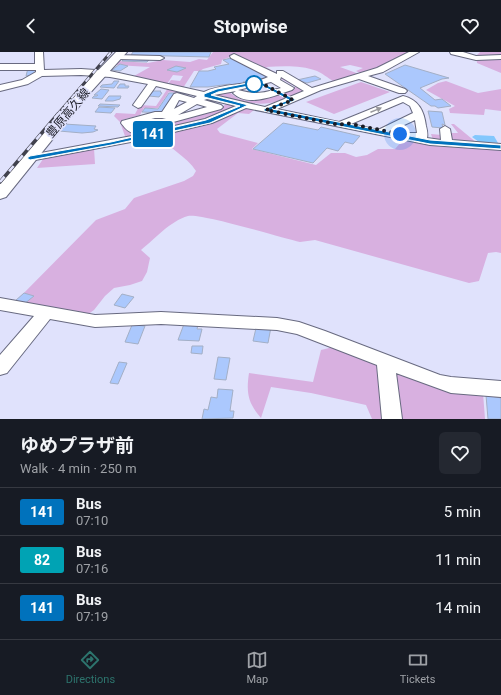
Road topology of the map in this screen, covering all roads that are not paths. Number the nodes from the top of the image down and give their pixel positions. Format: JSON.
{"nodes":[{"id":1,"x":39,"y":52,"type":"edge"},
{"id":2,"x":415,"y":52,"type":"edge"},
{"id":3,"x":454,"y":52,"type":"edge"},
{"id":4,"x":120,"y":54,"type":"edge"},
{"id":5,"x":234,"y":56,"type":"dead end"},
{"id":6,"x":501,"y":57,"type":"edge"},
{"id":7,"x":160,"y":58,"type":"dead end"},
{"id":8,"x":0,"y":67,"type":"edge"},
{"id":9,"x":271,"y":68,"type":"dead end"},
{"id":10,"x":40,"y":70,"type":"junction"},
{"id":11,"x":103,"y":73,"type":"junction"},
{"id":12,"x":360,"y":76,"type":"junction"},
{"id":13,"x":271,"y":79,"type":"junction"},
{"id":14,"x":259,"y":82,"type":"junction"},
{"id":15,"x":154,"y":83,"type":"junction"},
{"id":16,"x":0,"y":88,"type":"edge"},
{"id":17,"x":231,"y":89,"type":"junction"},
{"id":18,"x":311,"y":91,"type":"junction"},
{"id":19,"x":277,"y":92,"type":"junction"},
{"id":20,"x":206,"y":96,"type":"junction"},
{"id":21,"x":293,"y":100,"type":"junction"},
{"id":22,"x":196,"y":101,"type":"junction"},
{"id":23,"x":138,"y":104,"type":"dead end"},
{"id":24,"x":245,"y":105,"type":"junction"},
{"id":25,"x":413,"y":105,"type":"junction"},
{"id":26,"x":266,"y":110,"type":"junction"},
{"id":27,"x":420,"y":120,"type":"junction"},
{"id":28,"x":324,"y":122,"type":"junction"},
{"id":29,"x":343,"y":124,"type":"junction"},
{"id":30,"x":363,"y":127,"type":"junction"},
{"id":31,"x":445,"y":129,"type":"dead end"},
{"id":32,"x":382,"y":131,"type":"junction"},
{"id":33,"x":447,"y":144,"type":"junction"},
{"id":34,"x":501,"y":147,"type":"edge"},
{"id":35,"x":30,"y":158,"type":"junction"},
{"id":36,"x":0,"y":194,"type":"edge"},
{"id":37,"x":0,"y":304,"type":"edge"},
{"id":38,"x":46,"y":313,"type":"junction"},
{"id":39,"x":386,"y":362,"type":"junction"},
{"id":40,"x":0,"y":368,"type":"edge"},
{"id":41,"x":501,"y":389,"type":"edge"},
{"id":42,"x":392,"y":419,"type":"edge"}],
"edges":[{"from":1,"to":10,"type":"street"},
{"from":2,"to":12,"type":"street"},
{"from":3,"to":6,"type":"street"},
{"from":4,"to":7,"type":"street"},
{"from":4,"to":11,"type":"main road","name":"豊原高久線"},
{"from":5,"to":13,"type":"street"},
{"from":8,"to":10,"type":"street"},
{"from":9,"to":18,"type":"street"},
{"from":10,"to":11,"type":"street"},
{"from":10,"to":16,"type":"street"},
{"from":11,"to":15,"type":"street"},
{"from":11,"to":35,"type":"main road","name":"豊原高久線"},
{"from":12,"to":18,"type":"street"},
{"from":12,"to":28,"type":"street"},
{"from":13,"to":14,"type":"street"},
{"from":13,"to":19,"type":"street"},
{"from":14,"to":17,"type":"street"},
{"from":14,"to":19,"type":"street"},
{"from":15,"to":20,"type":"street"},
{"from":15,"to":23,"type":"street"},
{"from":17,"to":19,"type":"street"},
{"from":17,"to":20,"type":"street"},
{"from":18,"to":21,"type":"street"},
{"from":19,"to":21,"type":"street"},
{"from":20,"to":22,"type":"street"},
{"from":20,"to":24,"type":"street"},
{"from":21,"to":26,"type":"street"},
{"from":22,"to":22,"type":"street"},
{"from":24,"to":26,"type":"street"},
{"from":24,"to":35,"type":"street"},
{"from":25,"to":27,"type":"street"},
{"from":29,"to":25,"type":"street","one_way":true},
{"from":25,"to":30,"type":"street"},
{"from":26,"to":28,"type":"street"},
{"from":27,"to":32,"type":"street"},
{"from":27,"to":32,"type":"street"},
{"from":28,"to":29,"type":"street"},
{"from":29,"to":30,"type":"street"},
{"from":29,"to":33,"type":"street"},
{"from":30,"to":32,"type":"street"},
{"from":31,"to":33,"type":"street"},
{"from":33,"to":34,"type":"street"},
{"from":35,"to":36,"type":"main road","name":"豊原高久線"},
{"from":37,"to":38,"type":"street"},
{"from":38,"to":39,"type":"street"},
{"from":38,"to":40,"type":"street"},
{"from":39,"to":41,"type":"street"},
{"from":39,"to":42,"type":"street"}]}
